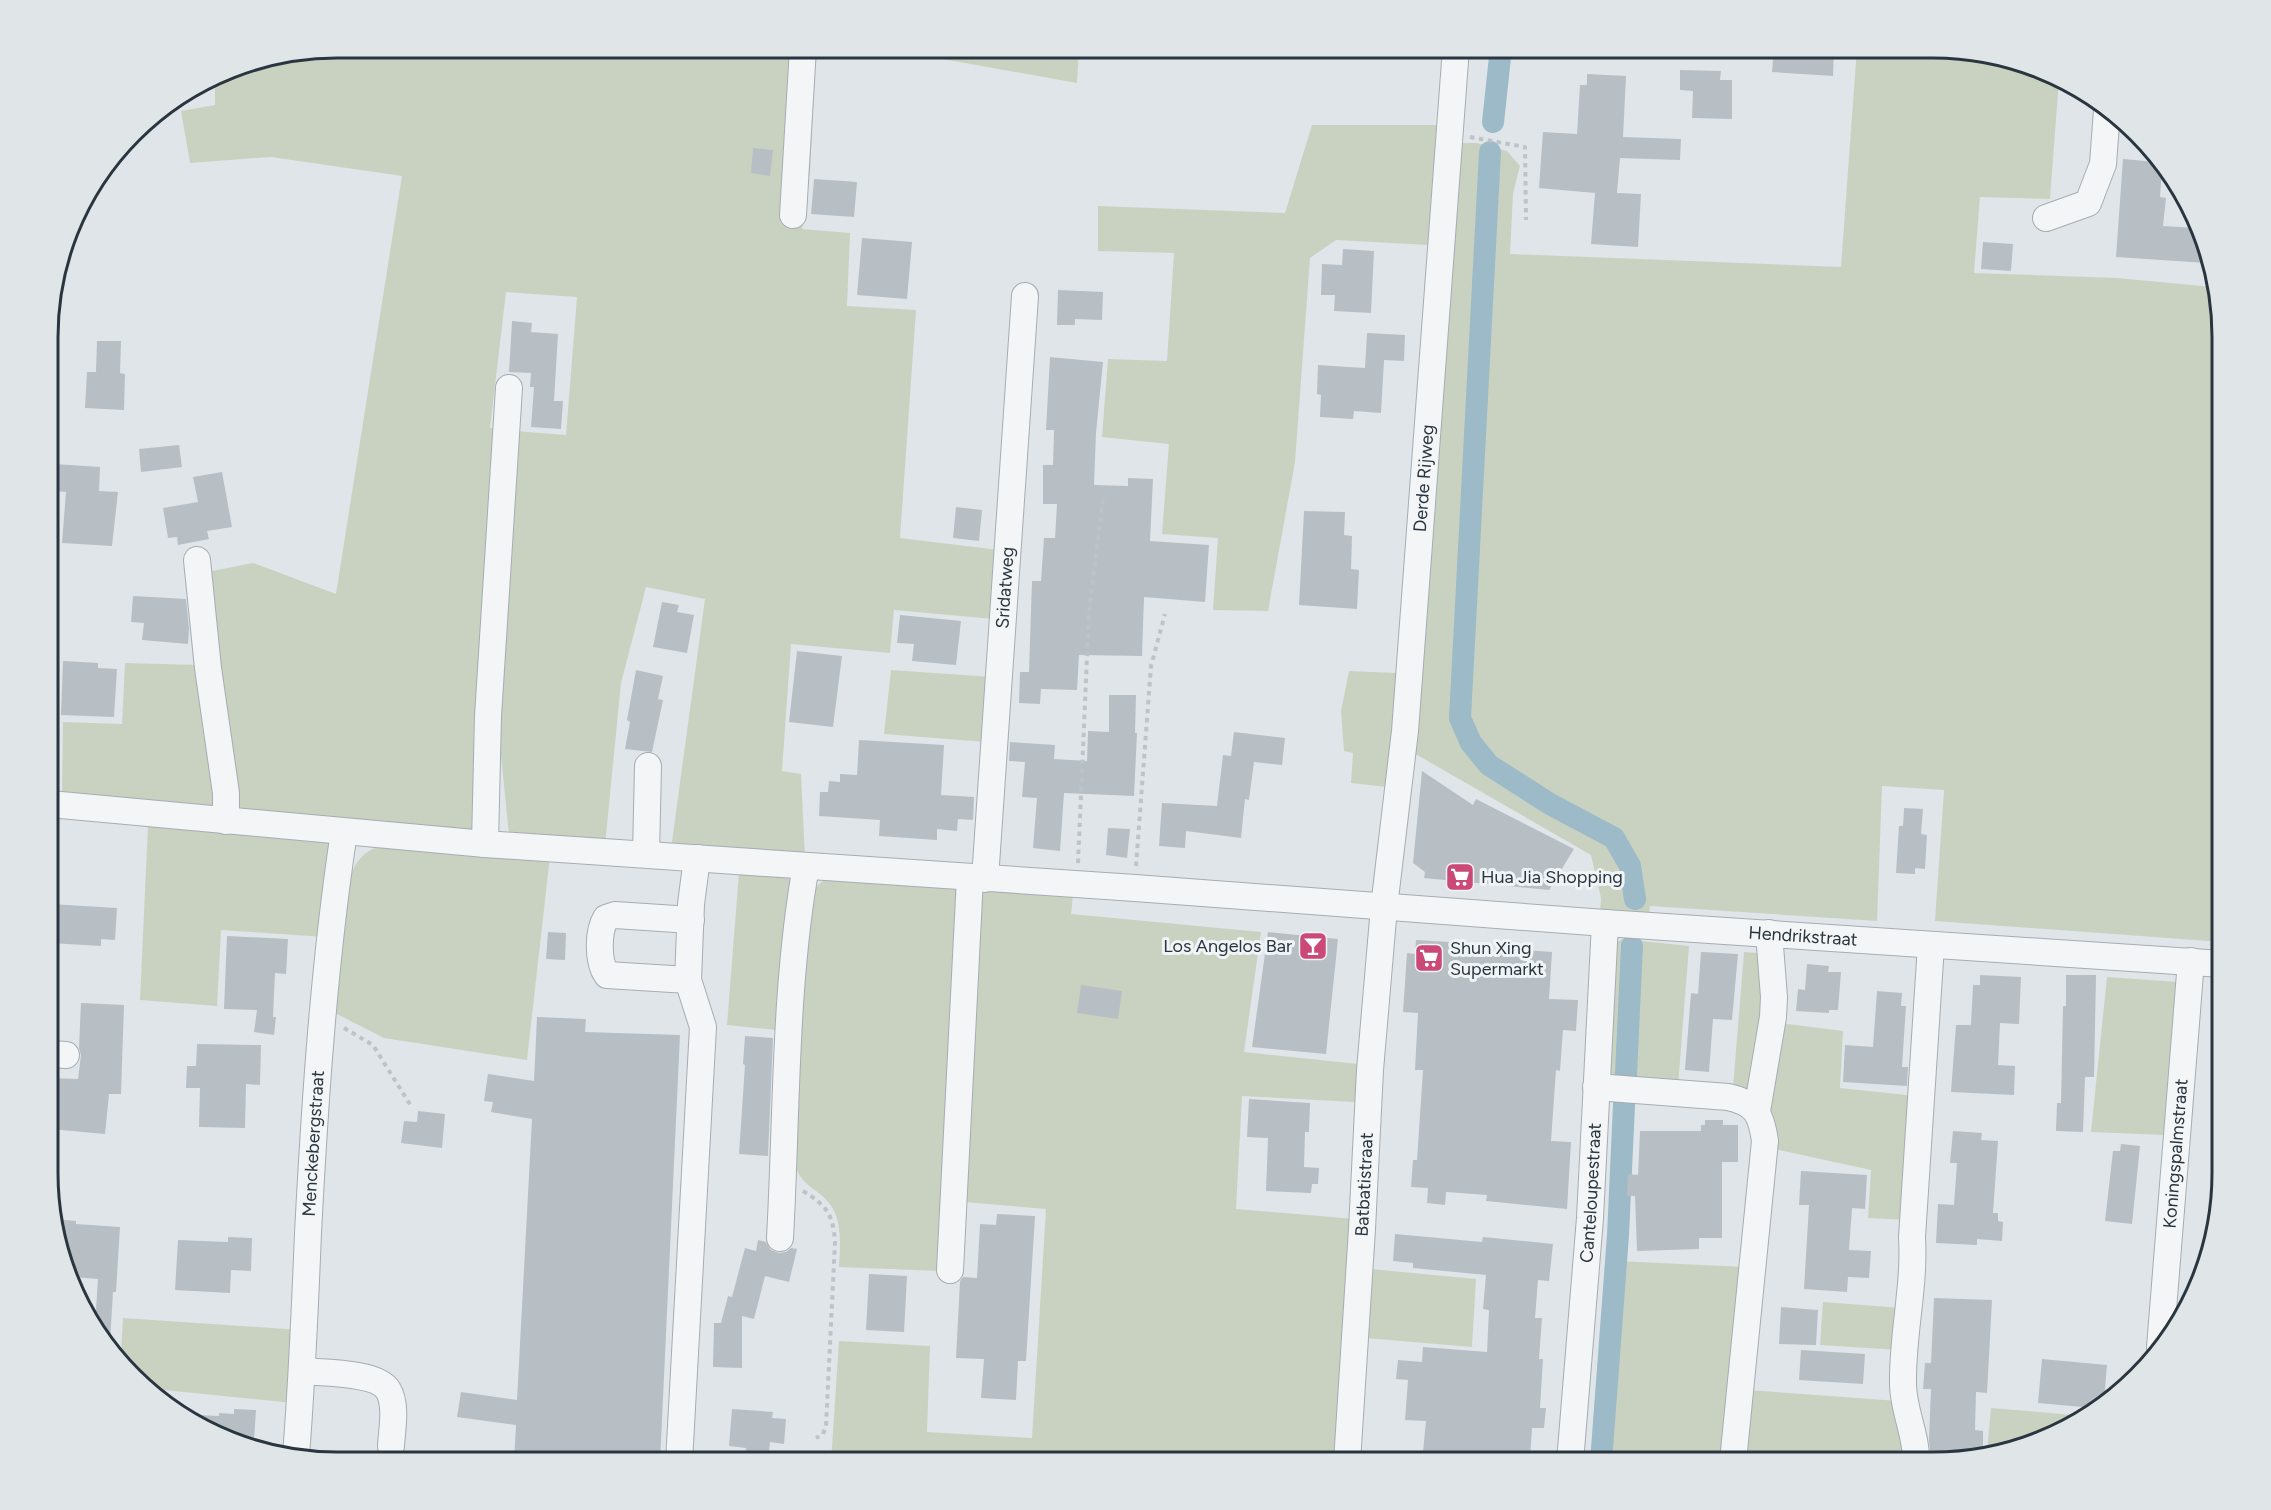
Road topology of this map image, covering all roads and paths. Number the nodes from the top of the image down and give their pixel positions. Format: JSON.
{"nodes":[{"id":1,"x":801,"y":58,"type":"edge"},
{"id":2,"x":1455,"y":58,"type":"edge"},
{"id":3,"x":2106,"y":118,"type":"edge"},
{"id":4,"x":1449,"y":133,"type":"junction"},
{"id":5,"x":793,"y":215,"type":"dead end"},
{"id":6,"x":2046,"y":218,"type":"dead end"},
{"id":7,"x":1526,"y":220,"type":"dead end"},
{"id":8,"x":1025,"y":296,"type":"dead end"},
{"id":9,"x":509,"y":388,"type":"dead end"},
{"id":10,"x":1103,"y":499,"type":"dead end"},
{"id":11,"x":197,"y":560,"type":"dead end"},
{"id":12,"x":1165,"y":614,"type":"dead end"},
{"id":13,"x":648,"y":766,"type":"dead end"},
{"id":14,"x":58,"y":805,"type":"edge"},
{"id":15,"x":226,"y":821,"type":"junction"},
{"id":16,"x":345,"y":832,"type":"junction"},
{"id":17,"x":485,"y":844,"type":"junction"},
{"id":18,"x":646,"y":854,"type":"junction"},
{"id":19,"x":697,"y":858,"type":"junction"},
{"id":20,"x":806,"y":866,"type":"junction"},
{"id":21,"x":977,"y":879,"type":"junction"},
{"id":22,"x":1077,"y":885,"type":"junction"},
{"id":23,"x":1135,"y":888,"type":"junction"},
{"id":24,"x":1384,"y":907,"type":"junction"},
{"id":25,"x":691,"y":920,"type":"junction"},
{"id":26,"x":1605,"y":923,"type":"junction"},
{"id":27,"x":1769,"y":933,"type":"junction"},
{"id":28,"x":1931,"y":945,"type":"junction"},
{"id":29,"x":2191,"y":962,"type":"junction"},
{"id":30,"x":2212,"y":963,"type":"edge"},
{"id":31,"x":688,"y":980,"type":"junction"},
{"id":32,"x":324,"y":1020,"type":"junction"},
{"id":33,"x":1596,"y":1087,"type":"junction"},
{"id":34,"x":411,"y":1106,"type":"dead end"},
{"id":35,"x":1757,"y":1112,"type":"junction"},
{"id":36,"x":783,"y":1185,"type":"junction"},
{"id":37,"x":780,"y":1238,"type":"dead end"},
{"id":38,"x":951,"y":1270,"type":"dead end"},
{"id":39,"x":2161,"y":1335,"type":"edge"},
{"id":40,"x":303,"y":1371,"type":"junction"},
{"id":41,"x":816,"y":1438,"type":"dead end"},
{"id":42,"x":391,"y":1446,"type":"dead end"},
{"id":43,"x":297,"y":1448,"type":"edge"},
{"id":44,"x":680,"y":1452,"type":"edge"},
{"id":45,"x":1348,"y":1452,"type":"edge"},
{"id":46,"x":1571,"y":1452,"type":"edge"},
{"id":47,"x":1734,"y":1452,"type":"edge"},
{"id":48,"x":1914,"y":1452,"type":"edge"}],
"edges":[{"from":1,"to":5,"type":"street"},
{"from":2,"to":4,"type":"street","name":"Derde Rijweg"},
{"from":3,"to":6,"type":"street"},
{"from":4,"to":7,"type":"path"},
{"from":4,"to":24,"type":"street","name":"Derde Rijweg"},
{"from":8,"to":21,"type":"street","name":"Sridatweg"},
{"from":9,"to":17,"type":"street"},
{"from":10,"to":22,"type":"path"},
{"from":11,"to":15,"type":"street"},
{"from":12,"to":23,"type":"path"},
{"from":13,"to":18,"type":"street"},
{"from":14,"to":15,"type":"street","name":"Hendrikstraat"},
{"from":15,"to":16,"type":"street","name":"Hendrikstraat"},
{"from":16,"to":17,"type":"street","name":"Hendrikstraat"},
{"from":16,"to":32,"type":"street","name":"Menckebergstraat"},
{"from":17,"to":18,"type":"street","name":"Hendrikstraat"},
{"from":18,"to":19,"type":"street","name":"Hendrikstraat"},
{"from":19,"to":20,"type":"street","name":"Hendrikstraat"},
{"from":19,"to":25,"type":"street"},
{"from":20,"to":21,"type":"street","name":"Hendrikstraat"},
{"from":20,"to":36,"type":"street"},
{"from":21,"to":22,"type":"street","name":"Hendrikstraat"},
{"from":21,"to":38,"type":"street","name":"Sridatweg"},
{"from":22,"to":23,"type":"street","name":"Hendrikstraat"},
{"from":23,"to":24,"type":"street","name":"Hendrikstraat"},
{"from":24,"to":26,"type":"street","name":"Hendrikstraat"},
{"from":24,"to":45,"type":"street","name":"Batbatistraat"},
{"from":25,"to":31,"type":"street"},
{"from":25,"to":31,"type":"street"},
{"from":26,"to":27,"type":"street","name":"Hendrikstraat"},
{"from":26,"to":33,"type":"street","name":"Canteloupestraat"},
{"from":27,"to":28,"type":"street","name":"Hendrikstraat"},
{"from":27,"to":35,"type":"street"},
{"from":28,"to":29,"type":"street","name":"Hendrikstraat"},
{"from":28,"to":48,"type":"street"},
{"from":29,"to":30,"type":"street","name":"Hendrikstraat"},
{"from":29,"to":39,"type":"street","name":"Koningspalmstraat"},
{"from":31,"to":44,"type":"street"},
{"from":32,"to":34,"type":"path"},
{"from":32,"to":40,"type":"street","name":"Menckebergstraat"},
{"from":33,"to":35,"type":"street"},
{"from":33,"to":46,"type":"street","name":"Canteloupestraat"},
{"from":35,"to":47,"type":"street"},
{"from":36,"to":37,"type":"street"},
{"from":36,"to":41,"type":"path"},
{"from":40,"to":42,"type":"street"},
{"from":40,"to":43,"type":"street","name":"Menckebergstraat"}]}
